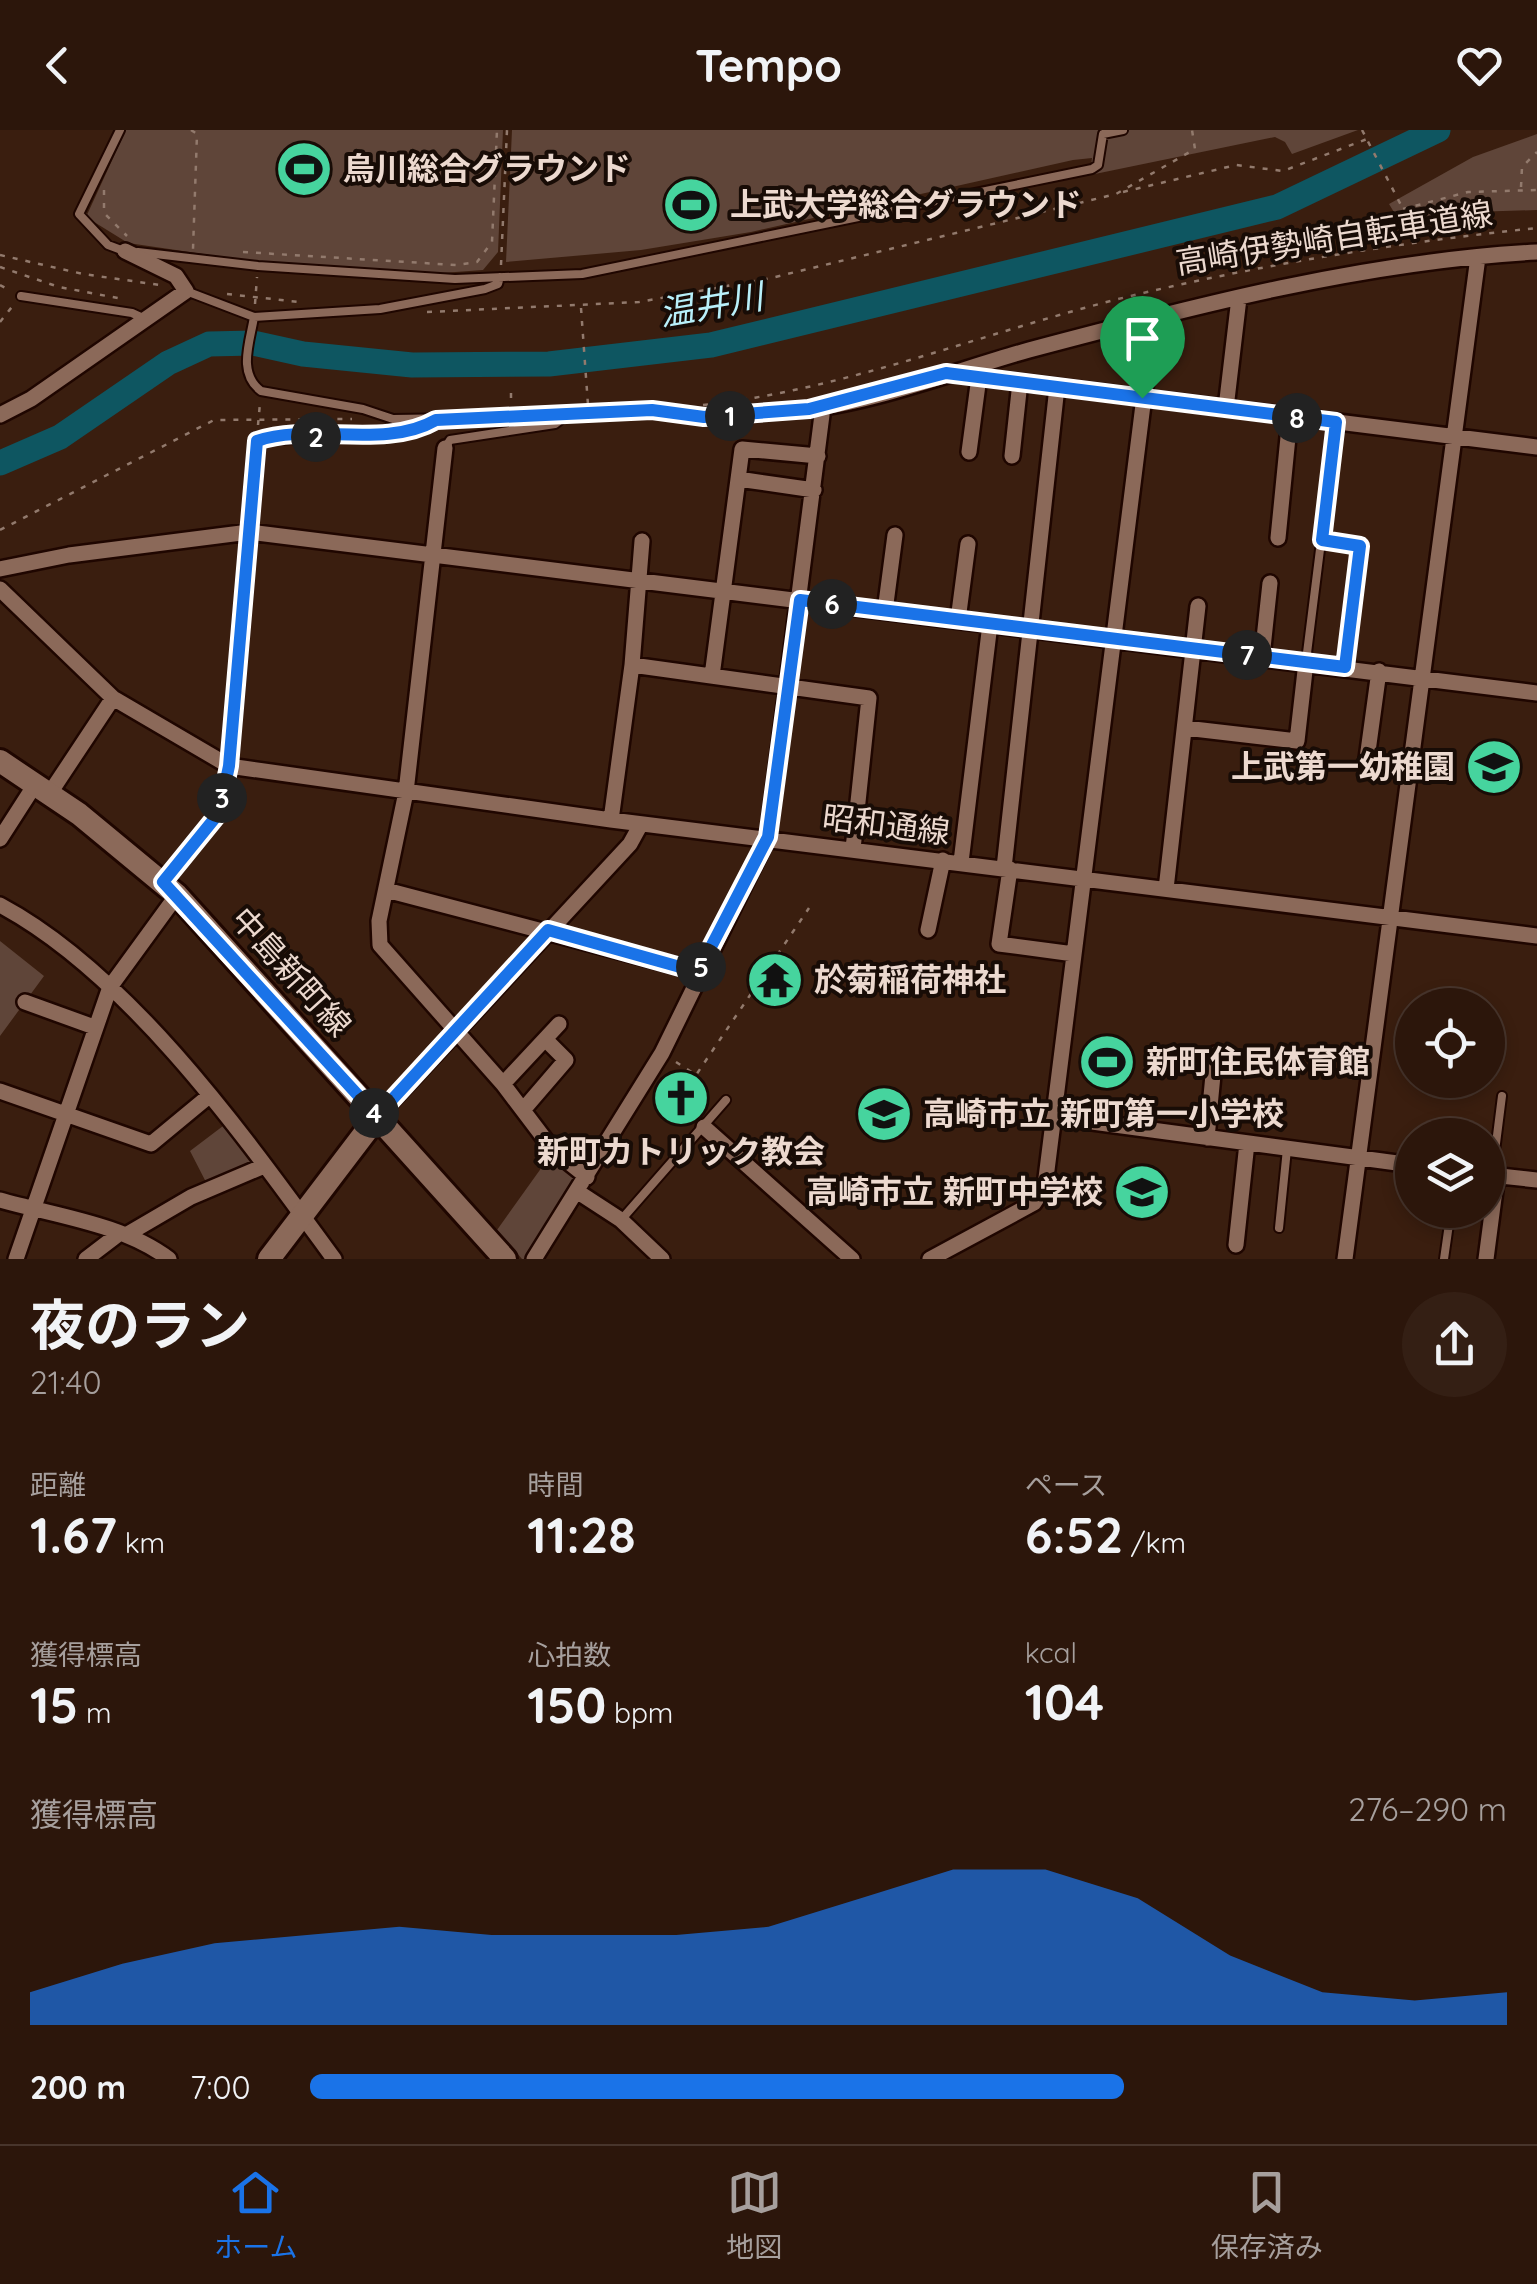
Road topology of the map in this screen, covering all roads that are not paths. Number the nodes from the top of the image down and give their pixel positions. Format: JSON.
{"nodes":[{"id":1,"x":120,"y":130,"type":"edge"},
{"id":2,"x":1123,"y":130,"type":"edge"},
{"id":3,"x":130,"y":246,"type":"junction"},
{"id":4,"x":1537,"y":252,"type":"edge"},
{"id":5,"x":1478,"y":257,"type":"junction"},
{"id":6,"x":500,"y":276,"type":"junction"},
{"id":7,"x":186,"y":292,"type":"junction"},
{"id":8,"x":21,"y":296,"type":"road end"},
{"id":9,"x":1239,"y":298,"type":"junction"},
{"id":10,"x":138,"y":316,"type":"junction"},
{"id":11,"x":1154,"y":317,"type":"junction"},
{"id":12,"x":254,"y":320,"type":"junction"},
{"id":13,"x":946,"y":373,"type":"junction"},
{"id":14,"x":979,"y":377,"type":"junction"},
{"id":15,"x":1020,"y":382,"type":"junction"},
{"id":16,"x":1057,"y":387,"type":"junction"},
{"id":17,"x":1142,"y":398,"type":"junction"},
{"id":18,"x":816,"y":408,"type":"junction"},
{"id":19,"x":1226,"y":408,"type":"junction"},
{"id":20,"x":0,"y":415,"type":"edge"},
{"id":21,"x":564,"y":417,"type":"junction"},
{"id":22,"x":1290,"y":417,"type":"junction"},
{"id":23,"x":436,"y":420,"type":"junction"},
{"id":24,"x":1336,"y":422,"type":"junction"},
{"id":25,"x":1456,"y":437,"type":"junction"},
{"id":26,"x":257,"y":441,"type":"joint"},
{"id":27,"x":1537,"y":447,"type":"edge"},
{"id":28,"x":444,"y":448,"type":"joint"},
{"id":29,"x":969,"y":452,"type":"dead end"},
{"id":30,"x":818,"y":456,"type":"junction"},
{"id":31,"x":1012,"y":456,"type":"dead end"},
{"id":32,"x":738,"y":479,"type":"junction"},
{"id":33,"x":814,"y":490,"type":"junction"},
{"id":34,"x":249,"y":532,"type":"junction"},
{"id":35,"x":894,"y":536,"type":"dead end"},
{"id":36,"x":1278,"y":538,"type":"dead end"},
{"id":37,"x":642,"y":540,"type":"dead end"},
{"id":38,"x":1322,"y":540,"type":"junction"},
{"id":39,"x":968,"y":544,"type":"dead end"},
{"id":40,"x":432,"y":555,"type":"junction"},
{"id":41,"x":0,"y":570,"type":"edge"},
{"id":42,"x":640,"y":581,"type":"junction"},
{"id":43,"x":1270,"y":582,"type":"dead end"},
{"id":44,"x":0,"y":588,"type":"edge"},
{"id":45,"x":724,"y":593,"type":"junction"},
{"id":46,"x":800,"y":600,"type":"junction"},
{"id":47,"x":1198,"y":606,"type":"dead end"},
{"id":48,"x":885,"y":611,"type":"junction"},
{"id":49,"x":958,"y":620,"type":"junction"},
{"id":50,"x":990,"y":624,"type":"junction"},
{"id":51,"x":1030,"y":629,"type":"junction"},
{"id":52,"x":1112,"y":638,"type":"junction"},
{"id":53,"x":1194,"y":648,"type":"junction"},
{"id":54,"x":1262,"y":656,"type":"junction"},
{"id":55,"x":1306,"y":662,"type":"junction"},
{"id":56,"x":632,"y":665,"type":"junction"},
{"id":57,"x":1345,"y":667,"type":"junction"},
{"id":58,"x":1379,"y":672,"type":"junction"},
{"id":59,"x":712,"y":676,"type":"junction"},
{"id":60,"x":1424,"y":677,"type":"junction"},
{"id":61,"x":790,"y":689,"type":"junction"},
{"id":62,"x":1537,"y":693,"type":"edge"},
{"id":63,"x":113,"y":698,"type":"junction"},
{"id":64,"x":1185,"y":728,"type":"junction"},
{"id":65,"x":0,"y":761,"type":"edge"},
{"id":66,"x":229,"y":766,"type":"junction"},
{"id":67,"x":1366,"y":766,"type":"dead end"},
{"id":68,"x":43,"y":788,"type":"junction"},
{"id":69,"x":406,"y":792,"type":"junction"},
{"id":70,"x":611,"y":820,"type":"junction"},
{"id":71,"x":641,"y":824,"type":"junction"},
{"id":72,"x":768,"y":837,"type":"junction"},
{"id":73,"x":0,"y":839,"type":"edge"},
{"id":74,"x":853,"y":849,"type":"junction"},
{"id":75,"x":943,"y":860,"type":"junction"},
{"id":76,"x":960,"y":862,"type":"junction"},
{"id":77,"x":1007,"y":868,"type":"junction"},
{"id":78,"x":1084,"y":878,"type":"junction"},
{"id":79,"x":170,"y":888,"type":"junction"},
{"id":80,"x":1166,"y":889,"type":"junction"},
{"id":81,"x":386,"y":890,"type":"junction"},
{"id":82,"x":0,"y":905,"type":"edge"},
{"id":83,"x":1390,"y":917,"type":"junction"},
{"id":84,"x":548,"y":930,"type":"junction"},
{"id":85,"x":928,"y":930,"type":"dead end"},
{"id":86,"x":1537,"y":936,"type":"edge"},
{"id":87,"x":1074,"y":954,"type":"junction"},
{"id":88,"x":698,"y":972,"type":"junction"},
{"id":89,"x":110,"y":987,"type":"junction"},
{"id":90,"x":25,"y":1002,"type":"dead end"},
{"id":91,"x":559,"y":1024,"type":"dead end"},
{"id":92,"x":94,"y":1027,"type":"junction"},
{"id":93,"x":455,"y":1030,"type":"junction"},
{"id":94,"x":547,"y":1041,"type":"junction"},
{"id":95,"x":1215,"y":1054,"type":"dead end"},
{"id":96,"x":502,"y":1084,"type":"junction"},
{"id":97,"x":0,"y":1091,"type":"edge"},
{"id":98,"x":209,"y":1096,"type":"junction"},
{"id":99,"x":726,"y":1100,"type":"dead end"},
{"id":100,"x":523,"y":1110,"type":"junction"},
{"id":101,"x":65,"y":1116,"type":"junction"},
{"id":102,"x":377,"y":1116,"type":"junction"},
{"id":103,"x":1055,"y":1118,"type":"junction"},
{"id":104,"x":704,"y":1127,"type":"junction"},
{"id":105,"x":1207,"y":1138,"type":"junction"},
{"id":106,"x":1247,"y":1143,"type":"junction"},
{"id":107,"x":1287,"y":1149,"type":"junction"},
{"id":108,"x":1357,"y":1158,"type":"junction"},
{"id":109,"x":1395,"y":1163,"type":"edge"},
{"id":110,"x":264,"y":1166,"type":"junction"},
{"id":111,"x":1505,"y":1176,"type":"edge"},
{"id":112,"x":1537,"y":1180,"type":"edge"},
{"id":113,"x":583,"y":1184,"type":"junction"},
{"id":114,"x":0,"y":1200,"type":"edge"},
{"id":115,"x":32,"y":1209,"type":"junction"},
{"id":116,"x":302,"y":1216,"type":"junction"},
{"id":117,"x":621,"y":1220,"type":"junction"},
{"id":118,"x":1278,"y":1228,"type":"dead end"},
{"id":119,"x":1448,"y":1228,"type":"edge"},
{"id":120,"x":1488,"y":1228,"type":"edge"},
{"id":121,"x":123,"y":1234,"type":"junction"},
{"id":122,"x":1236,"y":1245,"type":"dead end"},
{"id":123,"x":830,"y":1253,"type":"edge"},
{"id":124,"x":16,"y":1259,"type":"edge"},
{"id":125,"x":86,"y":1259,"type":"edge"},
{"id":126,"x":169,"y":1259,"type":"edge"},
{"id":127,"x":269,"y":1259,"type":"edge"},
{"id":128,"x":334,"y":1259,"type":"edge"},
{"id":129,"x":505,"y":1259,"type":"edge"},
{"id":130,"x":534,"y":1259,"type":"edge"},
{"id":131,"x":662,"y":1259,"type":"edge"},
{"id":132,"x":852,"y":1259,"type":"edge"},
{"id":133,"x":930,"y":1259,"type":"edge"},
{"id":134,"x":1345,"y":1259,"type":"edge"},
{"id":135,"x":1444,"y":1259,"type":"edge"},
{"id":136,"x":1486,"y":1259,"type":"edge"}],
"edges":[{"from":1,"to":3,"type":"lane"},
{"from":2,"to":6,"type":"lane"},
{"from":3,"to":6,"type":"lane"},
{"from":3,"to":7,"type":"street"},
{"from":4,"to":5,"type":"street"},
{"from":5,"to":9,"type":"street"},
{"from":5,"to":25,"type":"street"},
{"from":6,"to":12,"type":"lane"},
{"from":7,"to":10,"type":"street"},
{"from":7,"to":12,"type":"lane"},
{"from":8,"to":10,"type":"lane"},
{"from":9,"to":11,"type":"street"},
{"from":9,"to":19,"type":"street"},
{"from":10,"to":20,"type":"street"},
{"from":11,"to":13,"type":"street"},
{"from":11,"to":17,"type":"street"},
{"from":12,"to":23,"type":"lane"},
{"from":13,"to":14,"type":"street"},
{"from":13,"to":18,"type":"street"},
{"from":14,"to":15,"type":"street"},
{"from":14,"to":29,"type":"street"},
{"from":15,"to":16,"type":"street"},
{"from":15,"to":31,"type":"street"},
{"from":16,"to":17,"type":"street"},
{"from":16,"to":51,"type":"street"},
{"from":17,"to":19,"type":"street"},
{"from":17,"to":52,"type":"street"},
{"from":18,"to":21,"type":"lane"},
{"from":18,"to":30,"type":"street"},
{"from":19,"to":22,"type":"street"},
{"from":21,"to":23,"type":"lane"},
{"from":21,"to":28,"type":"lane"},
{"from":22,"to":24,"type":"street"},
{"from":22,"to":36,"type":"street"},
{"from":23,"to":26,"type":"lane"},
{"from":24,"to":25,"type":"street"},
{"from":24,"to":38,"type":"lane"},
{"from":25,"to":27,"type":"street"},
{"from":25,"to":60,"type":"street"},
{"from":26,"to":34,"type":"street"},
{"from":28,"to":40,"type":"street"},
{"from":30,"to":32,"type":"street"},
{"from":30,"to":33,"type":"street"},
{"from":32,"to":33,"type":"street"},
{"from":32,"to":45,"type":"street"},
{"from":33,"to":46,"type":"street"},
{"from":34,"to":40,"type":"street"},
{"from":34,"to":41,"type":"street"},
{"from":34,"to":66,"type":"street"},
{"from":35,"to":48,"type":"street"},
{"from":37,"to":42,"type":"street"},
{"from":38,"to":55,"type":"lane"},
{"from":38,"to":57,"type":"lane"},
{"from":39,"to":49,"type":"street"},
{"from":40,"to":42,"type":"street"},
{"from":40,"to":69,"type":"street"},
{"from":42,"to":45,"type":"street"},
{"from":42,"to":56,"type":"street"},
{"from":43,"to":54,"type":"street"},
{"from":44,"to":63,"type":"street"},
{"from":45,"to":46,"type":"street"},
{"from":45,"to":59,"type":"street"},
{"from":46,"to":48,"type":"street"},
{"from":46,"to":61,"type":"street"},
{"from":47,"to":53,"type":"street"},
{"from":48,"to":49,"type":"street"},
{"from":49,"to":50,"type":"street"},
{"from":50,"to":51,"type":"street"},
{"from":50,"to":76,"type":"street"},
{"from":51,"to":52,"type":"street"},
{"from":51,"to":77,"type":"street"},
{"from":52,"to":53,"type":"street"},
{"from":52,"to":78,"type":"street"},
{"from":53,"to":54,"type":"street"},
{"from":53,"to":64,"type":"street"},
{"from":54,"to":55,"type":"street"},
{"from":55,"to":57,"type":"street"},
{"from":55,"to":64,"type":"street"},
{"from":56,"to":59,"type":"street"},
{"from":56,"to":70,"type":"street"},
{"from":57,"to":58,"type":"street"},
{"from":58,"to":60,"type":"street"},
{"from":58,"to":67,"type":"street"},
{"from":59,"to":61,"type":"street"},
{"from":60,"to":62,"type":"street"},
{"from":60,"to":83,"type":"street"},
{"from":61,"to":72,"type":"street"},
{"from":61,"to":74,"type":"street"},
{"from":63,"to":66,"type":"street"},
{"from":63,"to":68,"type":"street"},
{"from":64,"to":80,"type":"street"},
{"from":65,"to":68,"type":"main road","name":"中島新町線"},
{"from":66,"to":69,"type":"street","name":"昭和通線"},
{"from":66,"to":79,"type":"street"},
{"from":68,"to":73,"type":"street"},
{"from":68,"to":79,"type":"main road","name":"中島新町線"},
{"from":69,"to":70,"type":"street","name":"昭和通線"},
{"from":69,"to":81,"type":"street"},
{"from":70,"to":71,"type":"street","name":"昭和通線"},
{"from":71,"to":72,"type":"street","name":"昭和通線"},
{"from":71,"to":84,"type":"street"},
{"from":72,"to":74,"type":"street","name":"昭和通線"},
{"from":72,"to":88,"type":"street"},
{"from":74,"to":75,"type":"street","name":"昭和通線"},
{"from":75,"to":76,"type":"street","name":"昭和通線"},
{"from":75,"to":85,"type":"street"},
{"from":76,"to":77,"type":"street","name":"昭和通線"},
{"from":77,"to":78,"type":"street","name":"昭和通線"},
{"from":77,"to":87,"type":"street"},
{"from":78,"to":80,"type":"street","name":"昭和通線"},
{"from":78,"to":87,"type":"street"},
{"from":79,"to":89,"type":"street"},
{"from":79,"to":102,"type":"main road","name":"中島新町線"},
{"from":80,"to":83,"type":"street","name":"昭和通線"},
{"from":81,"to":84,"type":"street"},
{"from":81,"to":93,"type":"street"},
{"from":82,"to":89,"type":"street"},
{"from":83,"to":86,"type":"street","name":"昭和通線"},
{"from":83,"to":108,"type":"street"},
{"from":84,"to":88,"type":"street"},
{"from":84,"to":93,"type":"street"},
{"from":87,"to":103,"type":"street"},
{"from":88,"to":113,"type":"street"},
{"from":89,"to":92,"type":"street"},
{"from":89,"to":98,"type":"street"},
{"from":90,"to":92,"type":"street"},
{"from":91,"to":94,"type":"street"},
{"from":92,"to":101,"type":"street"},
{"from":93,"to":96,"type":"street"},
{"from":93,"to":102,"type":"street"},
{"from":94,"to":96,"type":"street"},
{"from":94,"to":100,"type":"street"},
{"from":95,"to":105,"type":"street"},
{"from":96,"to":100,"type":"street"},
{"from":97,"to":101,"type":"street"},
{"from":98,"to":101,"type":"street"},
{"from":98,"to":110,"type":"street"},
{"from":99,"to":104,"type":"lane"},
{"from":100,"to":113,"type":"street"},
{"from":101,"to":115,"type":"street"},
{"from":102,"to":116,"type":"main road"},
{"from":102,"to":129,"type":"main road","name":"中島新町線"},
{"from":103,"to":105,"type":"street"},
{"from":103,"to":133,"type":"street"},
{"from":104,"to":117,"type":"lane"},
{"from":104,"to":123,"type":"street"},
{"from":105,"to":106,"type":"street"},
{"from":106,"to":107,"type":"street"},
{"from":106,"to":122,"type":"street"},
{"from":107,"to":108,"type":"street"},
{"from":107,"to":118,"type":"lane"},
{"from":108,"to":109,"type":"street"},
{"from":108,"to":134,"type":"street"},
{"from":110,"to":116,"type":"street"},
{"from":110,"to":121,"type":"street"},
{"from":111,"to":112,"type":"street"},
{"from":113,"to":117,"type":"street"},
{"from":113,"to":130,"type":"street"},
{"from":114,"to":115,"type":"street"},
{"from":115,"to":121,"type":"street"},
{"from":115,"to":124,"type":"street"},
{"from":116,"to":127,"type":"main road"},
{"from":116,"to":128,"type":"street"},
{"from":117,"to":131,"type":"street"},
{"from":119,"to":135,"type":"lane"},
{"from":120,"to":136,"type":"street"},
{"from":121,"to":125,"type":"street"},
{"from":121,"to":126,"type":"street"},
{"from":123,"to":132,"type":"street"}]}
